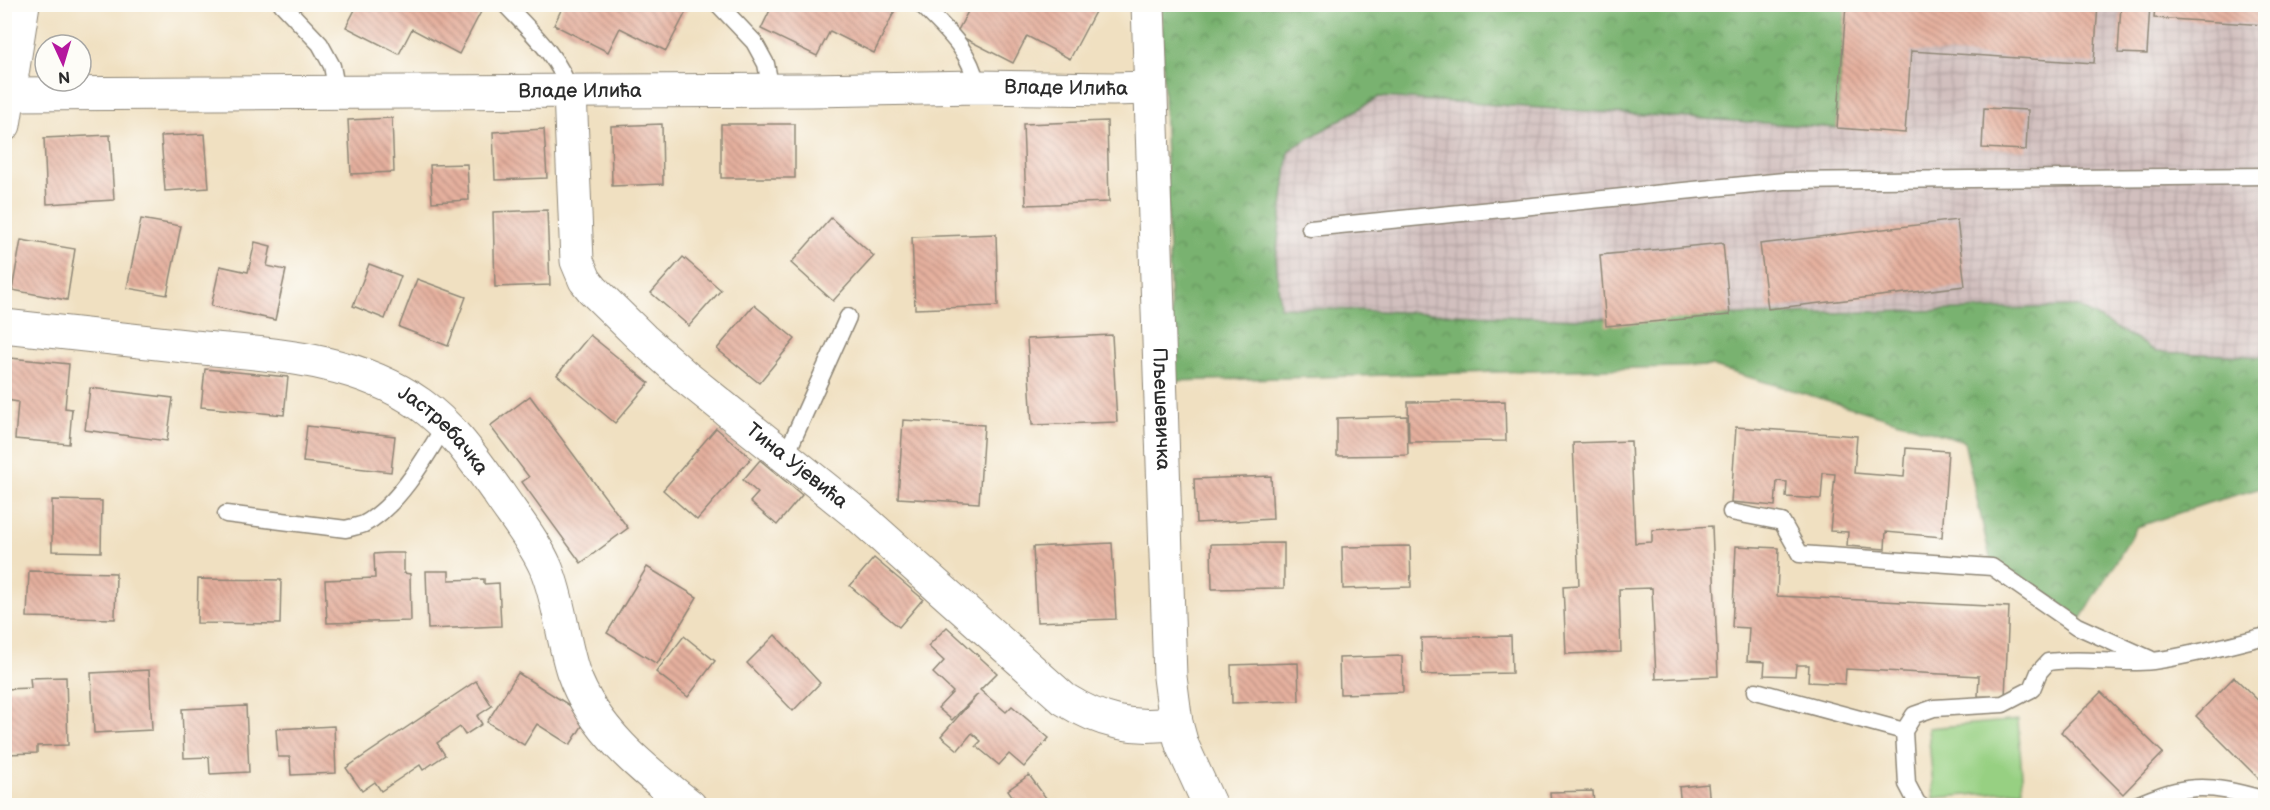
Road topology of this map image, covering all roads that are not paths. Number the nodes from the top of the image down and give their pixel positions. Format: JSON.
{"nodes":[{"id":1,"x":23,"y":4,"type":"edge"},
{"id":2,"x":282,"y":4,"type":"edge"},
{"id":3,"x":505,"y":4,"type":"edge"},
{"id":4,"x":718,"y":4,"type":"edge"},
{"id":5,"x":921,"y":4,"type":"edge"},
{"id":6,"x":1148,"y":4,"type":"edge"},
{"id":7,"x":978,"y":87,"type":"junction"},
{"id":8,"x":1150,"y":88,"type":"junction"},
{"id":9,"x":771,"y":90,"type":"junction"},
{"id":10,"x":337,"y":92,"type":"junction"},
{"id":11,"x":570,"y":92,"type":"junction"},
{"id":12,"x":6,"y":104,"type":"edge"},
{"id":13,"x":2265,"y":176,"type":"edge"},
{"id":14,"x":1310,"y":228,"type":"dead end"},
{"id":15,"x":848,"y":317,"type":"dead end"},
{"id":16,"x":4,"y":326,"type":"edge"},
{"id":17,"x":445,"y":425,"type":"junction"},
{"id":18,"x":785,"y":457,"type":"junction"},
{"id":19,"x":1731,"y":512,"type":"dead end"},
{"id":20,"x":226,"y":514,"type":"dead end"},
{"id":21,"x":2265,"y":636,"type":"edge"},
{"id":22,"x":2154,"y":660,"type":"junction"},
{"id":23,"x":1756,"y":691,"type":"dead end"},
{"id":24,"x":1176,"y":723,"type":"junction"},
{"id":25,"x":1905,"y":731,"type":"junction"},
{"id":26,"x":2265,"y":800,"type":"edge"},
{"id":27,"x":690,"y":806,"type":"edge"},
{"id":28,"x":1210,"y":806,"type":"edge"},
{"id":29,"x":1921,"y":806,"type":"edge"},
{"id":30,"x":2134,"y":806,"type":"edge"}],
"edges":[{"from":1,"to":12,"type":"street"},
{"from":2,"to":10,"type":"lane"},
{"from":3,"to":11,"type":"lane"},
{"from":4,"to":9,"type":"lane"},
{"from":5,"to":7,"type":"lane"},
{"from":6,"to":8,"type":"street","name":"Пљешевичка"},
{"from":7,"to":8,"type":"street","name":"Владе Илића"},
{"from":7,"to":9,"type":"street","name":"Владе Илића"},
{"from":8,"to":24,"type":"street","name":"Пљешевичка"},
{"from":9,"to":11,"type":"street","name":"Владе Илића"},
{"from":10,"to":11,"type":"street","name":"Владе Илића"},
{"from":10,"to":12,"type":"street","name":"Владе Илића"},
{"from":11,"to":18,"type":"street","name":"Тина Ујевића"},
{"from":13,"to":14,"type":"lane"},
{"from":15,"to":18,"type":"lane"},
{"from":16,"to":17,"type":"street","name":"Јастребачка"},
{"from":17,"to":20,"type":"lane"},
{"from":17,"to":27,"type":"street","name":"Јастребачка"},
{"from":18,"to":24,"type":"street","name":"Тина Ујевића"},
{"from":19,"to":22,"type":"lane"},
{"from":21,"to":22,"type":"lane"},
{"from":22,"to":25,"type":"lane"},
{"from":23,"to":25,"type":"lane"},
{"from":24,"to":28,"type":"street","name":"Пљешевичка"},
{"from":25,"to":29,"type":"lane"},
{"from":26,"to":30,"type":"lane"}]}
